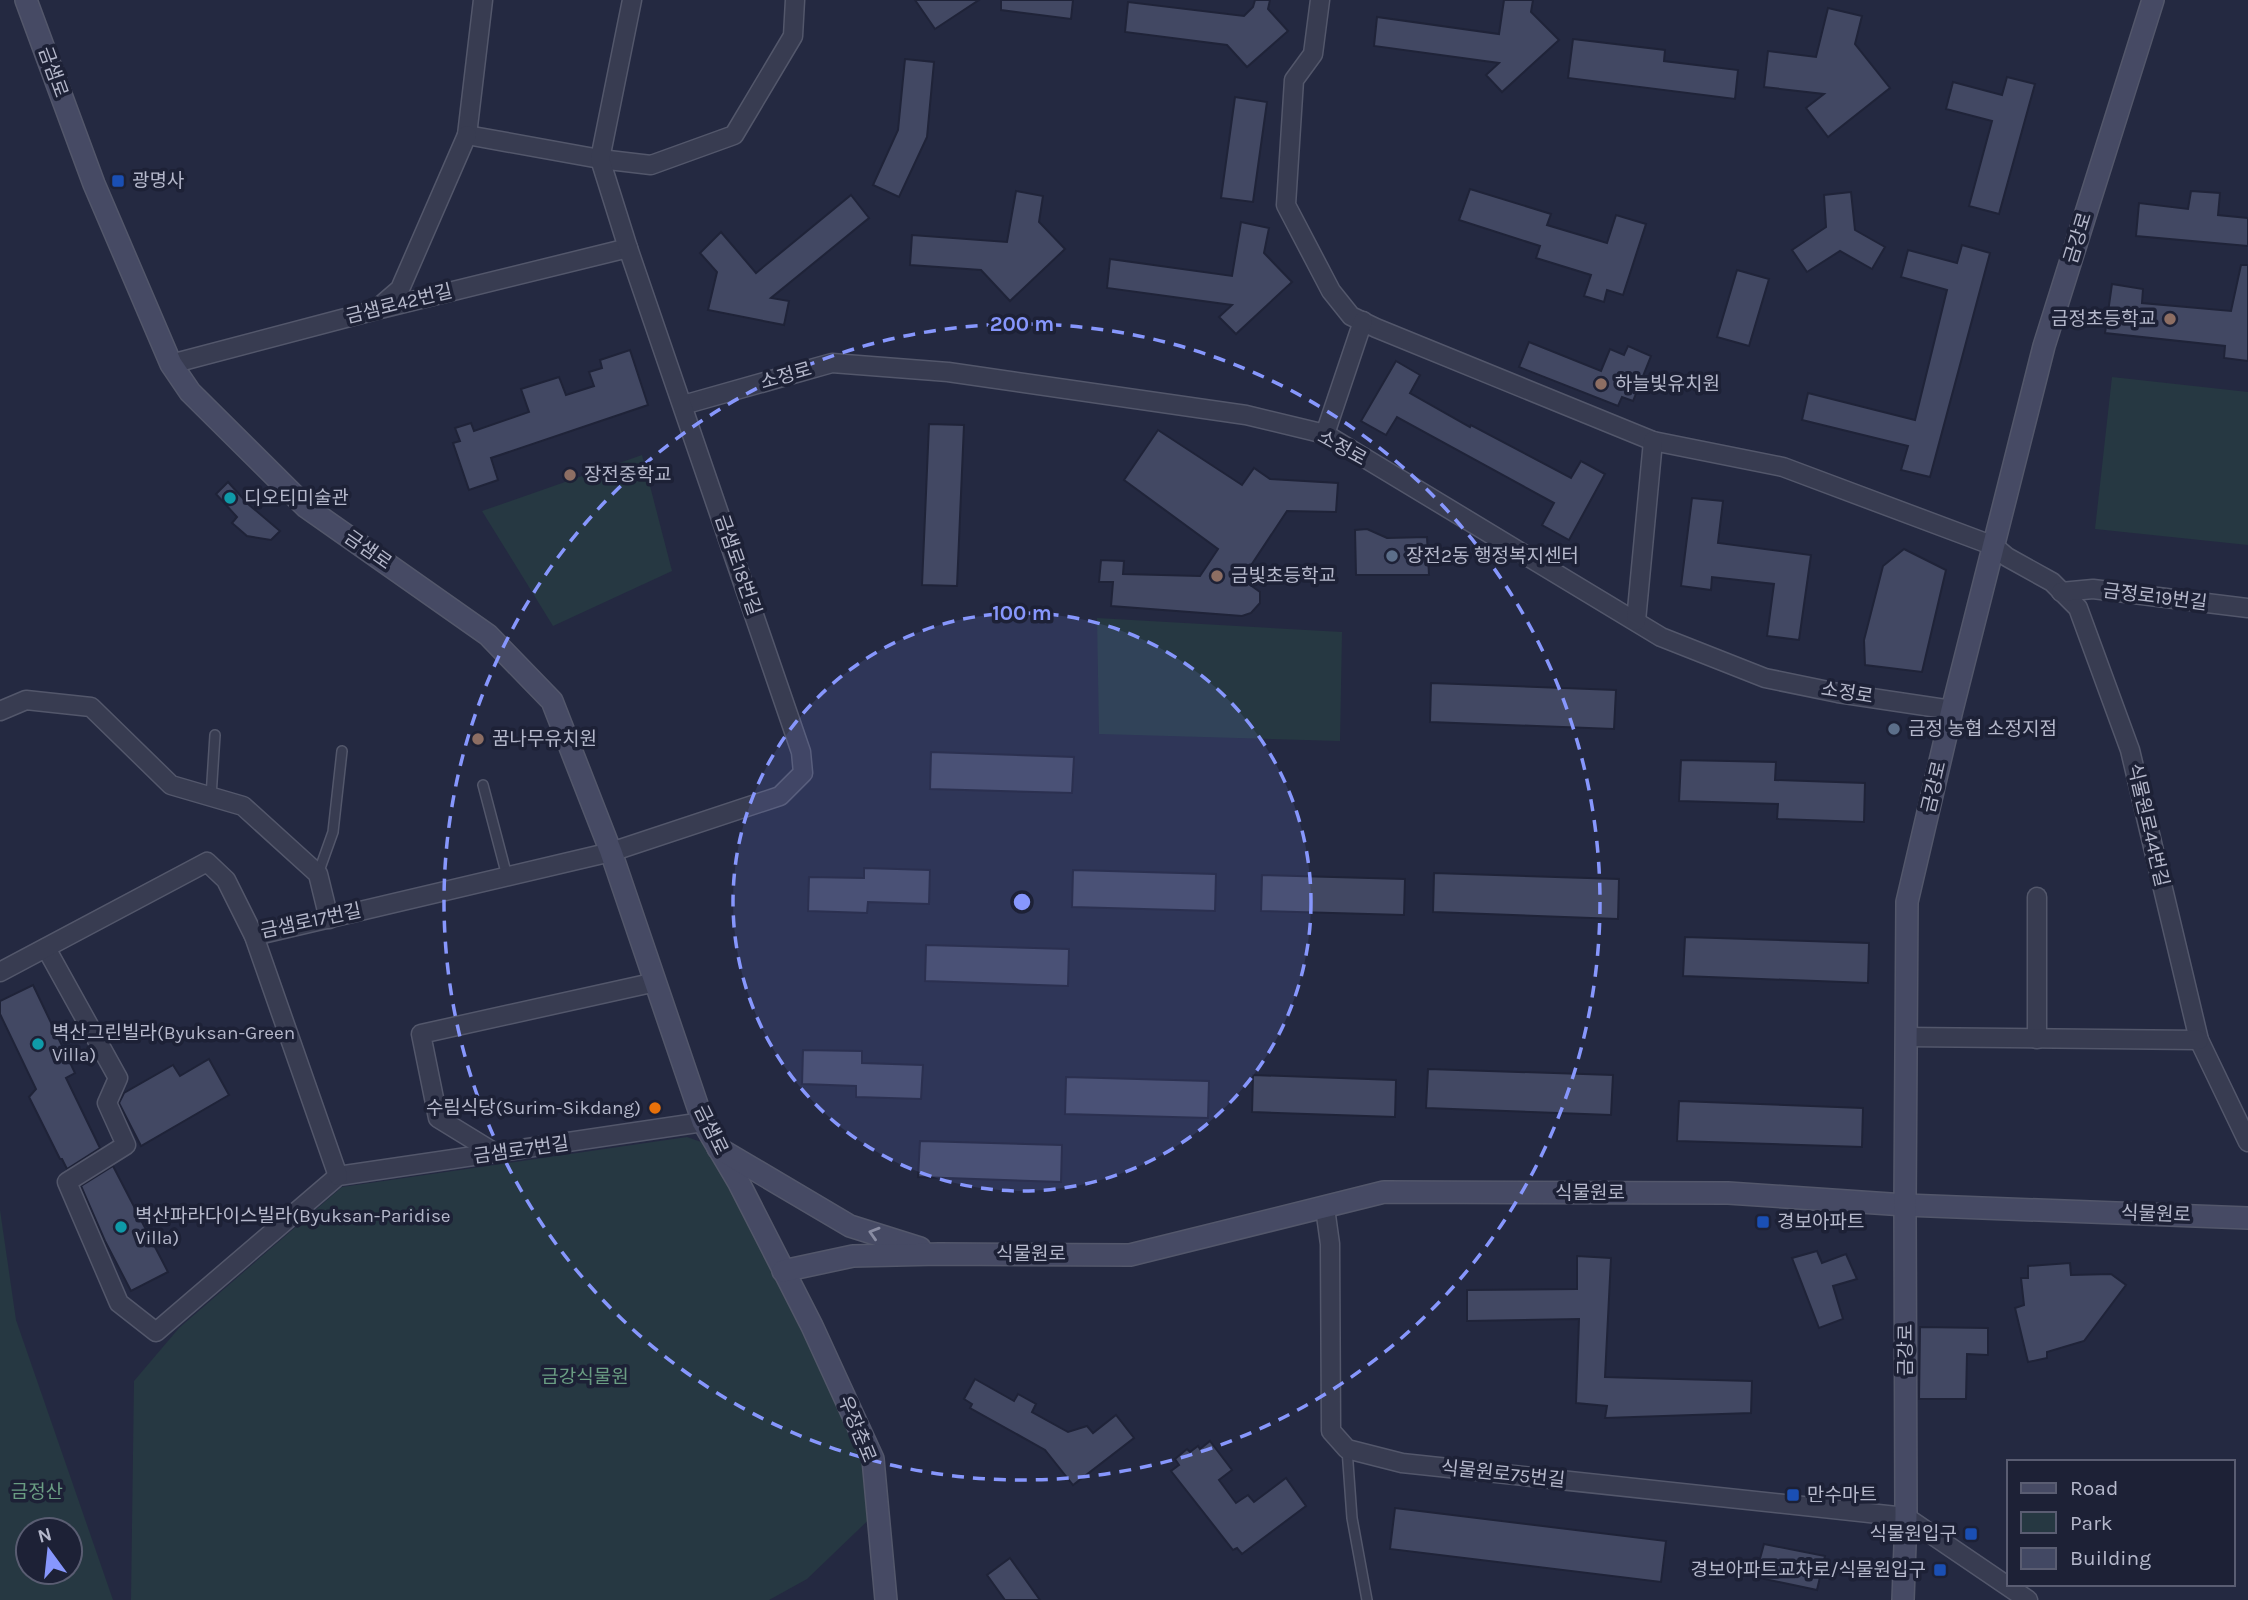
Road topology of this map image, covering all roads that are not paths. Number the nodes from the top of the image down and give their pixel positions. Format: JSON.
{"nodes":[{"id":1,"x":26,"y":0,"type":"edge"},
{"id":2,"x":483,"y":0,"type":"edge"},
{"id":3,"x":632,"y":0,"type":"edge"},
{"id":4,"x":795,"y":0,"type":"edge"},
{"id":5,"x":1320,"y":0,"type":"edge"},
{"id":6,"x":2153,"y":0,"type":"edge"},
{"id":7,"x":467,"y":135,"type":"junction"},
{"id":8,"x":600,"y":159,"type":"junction"},
{"id":9,"x":628,"y":248,"type":"junction"},
{"id":10,"x":376,"y":310,"type":"junction"},
{"id":11,"x":1363,"y":321,"type":"junction"},
{"id":12,"x":172,"y":364,"type":"junction"},
{"id":13,"x":683,"y":405,"type":"junction"},
{"id":14,"x":1325,"y":434,"type":"junction"},
{"id":15,"x":1653,"y":441,"type":"junction"},
{"id":16,"x":1994,"y":546,"type":"junction"},
{"id":17,"x":2062,"y":592,"type":"junction"},
{"id":18,"x":2248,"y":608,"type":"edge"},
{"id":19,"x":1636,"y":621,"type":"junction"},
{"id":20,"x":1952,"y":710,"type":"junction"},
{"id":21,"x":0,"y":711,"type":"edge"},
{"id":22,"x":215,"y":735,"type":"dead end"},
{"id":23,"x":342,"y":751,"type":"dead end"},
{"id":24,"x":483,"y":785,"type":"dead end"},
{"id":25,"x":211,"y":797,"type":"junction"},
{"id":26,"x":611,"y":852,"type":"junction"},
{"id":27,"x":318,"y":874,"type":"junction"},
{"id":28,"x":507,"y":876,"type":"junction"},
{"id":29,"x":2037,"y":897,"type":"dead end"},
{"id":30,"x":329,"y":919,"type":"junction"},
{"id":31,"x":254,"y":936,"type":"junction"},
{"id":32,"x":46,"y":948,"type":"junction"},
{"id":33,"x":0,"y":972,"type":"edge"},
{"id":34,"x":656,"y":982,"type":"junction"},
{"id":35,"x":1906,"y":1037,"type":"junction"},
{"id":36,"x":2037,"y":1039,"type":"junction"},
{"id":37,"x":2199,"y":1040,"type":"junction"},
{"id":38,"x":704,"y":1122,"type":"junction"},
{"id":39,"x":2248,"y":1142,"type":"edge"},
{"id":40,"x":718,"y":1147,"type":"junction"},
{"id":41,"x":495,"y":1153,"type":"junction"},
{"id":42,"x":338,"y":1177,"type":"junction"},
{"id":43,"x":1905,"y":1205,"type":"junction"},
{"id":44,"x":1325,"y":1208,"type":"junction"},
{"id":45,"x":2248,"y":1218,"type":"edge"},
{"id":46,"x":939,"y":1254,"type":"junction"},
{"id":47,"x":783,"y":1271,"type":"junction"},
{"id":48,"x":1347,"y":1449,"type":"junction"},
{"id":49,"x":1906,"y":1517,"type":"junction"},
{"id":50,"x":2007,"y":1586,"type":"edge"},
{"id":51,"x":2007,"y":1586,"type":"edge"},
{"id":52,"x":886,"y":1600,"type":"edge"},
{"id":53,"x":1367,"y":1600,"type":"edge"},
{"id":54,"x":1903,"y":1600,"type":"edge"},
{"id":55,"x":2028,"y":1600,"type":"edge"}],
"edges":[{"from":1,"to":12,"type":"main road","name":"금샘로"},
{"from":2,"to":7,"type":"street"},
{"from":3,"to":8,"type":"street","name":"금샘로18번길"},
{"from":4,"to":8,"type":"street"},
{"from":5,"to":11,"type":"street","name":"식물원로44번길"},
{"from":6,"to":16,"type":"main road","name":"금강로"},
{"from":7,"to":8,"type":"street"},
{"from":7,"to":10,"type":"street"},
{"from":8,"to":9,"type":"street","name":"금샘로18번길"},
{"from":9,"to":10,"type":"street","name":"금샘로42번길"},
{"from":9,"to":13,"type":"street","name":"금샘로18번길"},
{"from":10,"to":12,"type":"street","name":"금샘로42번길"},
{"from":11,"to":14,"type":"street"},
{"from":11,"to":15,"type":"street","name":"식물원로44번길"},
{"from":12,"to":26,"type":"main road","name":"금샘로"},
{"from":13,"to":14,"type":"street","name":"소정로"},
{"from":13,"to":26,"type":"street","name":"금샘로18번길"},
{"from":14,"to":19,"type":"street","name":"소정로"},
{"from":15,"to":16,"type":"street","name":"식물원로44번길"},
{"from":15,"to":19,"type":"street"},
{"from":16,"to":17,"type":"street","name":"식물원로44번길"},
{"from":16,"to":20,"type":"main road","name":"금강로"},
{"from":17,"to":18,"type":"street","name":"금정로19번길"},
{"from":17,"to":37,"type":"street","name":"식물원로44번길"},
{"from":19,"to":20,"type":"street","name":"소정로"},
{"from":20,"to":35,"type":"main road","name":"금강로"},
{"from":21,"to":25,"type":"street"},
{"from":22,"to":25,"type":"lane"},
{"from":23,"to":27,"type":"lane"},
{"from":24,"to":28,"type":"lane"},
{"from":25,"to":27,"type":"street"},
{"from":26,"to":28,"type":"street","name":"금샘로17번길"},
{"from":26,"to":34,"type":"main road","name":"금샘로"},
{"from":27,"to":30,"type":"street"},
{"from":28,"to":30,"type":"street","name":"금샘로17번길"},
{"from":29,"to":36,"type":"street"},
{"from":30,"to":31,"type":"street","name":"금샘로17번길"},
{"from":31,"to":32,"type":"street","name":"금샘로17번길"},
{"from":31,"to":42,"type":"street"},
{"from":32,"to":33,"type":"street","name":"금샘로17번길"},
{"from":32,"to":42,"type":"street"},
{"from":34,"to":38,"type":"main road","name":"금샘로"},
{"from":34,"to":41,"type":"street"},
{"from":35,"to":36,"type":"street"},
{"from":35,"to":43,"type":"main road","name":"금강로"},
{"from":36,"to":37,"type":"street"},
{"from":37,"to":39,"type":"street","name":"식물원로44번길"},
{"from":38,"to":40,"type":"main road","name":"금샘로"},
{"from":38,"to":41,"type":"street","name":"금샘로7번길"},
{"from":46,"to":40,"type":"main road","name":"식물원로","one_way":true},
{"from":40,"to":47,"type":"main road","name":"금샘로"},
{"from":41,"to":42,"type":"street","name":"금샘로7번길"},
{"from":43,"to":44,"type":"main road","name":"식물원로"},
{"from":43,"to":45,"type":"main road","name":"식물원로"},
{"from":43,"to":49,"type":"main road","name":"금강로"},
{"from":44,"to":46,"type":"main road","name":"식물원로"},
{"from":44,"to":48,"type":"street"},
{"from":46,"to":47,"type":"main road","name":"식물원로"},
{"from":47,"to":52,"type":"main road","name":"우장춘로"},
{"from":48,"to":49,"type":"street","name":"식물원로75번길"},
{"from":48,"to":53,"type":"lane"},
{"from":49,"to":51,"type":"street"},
{"from":49,"to":54,"type":"main road","name":"금강로"},
{"from":50,"to":55,"type":"street"}]}
